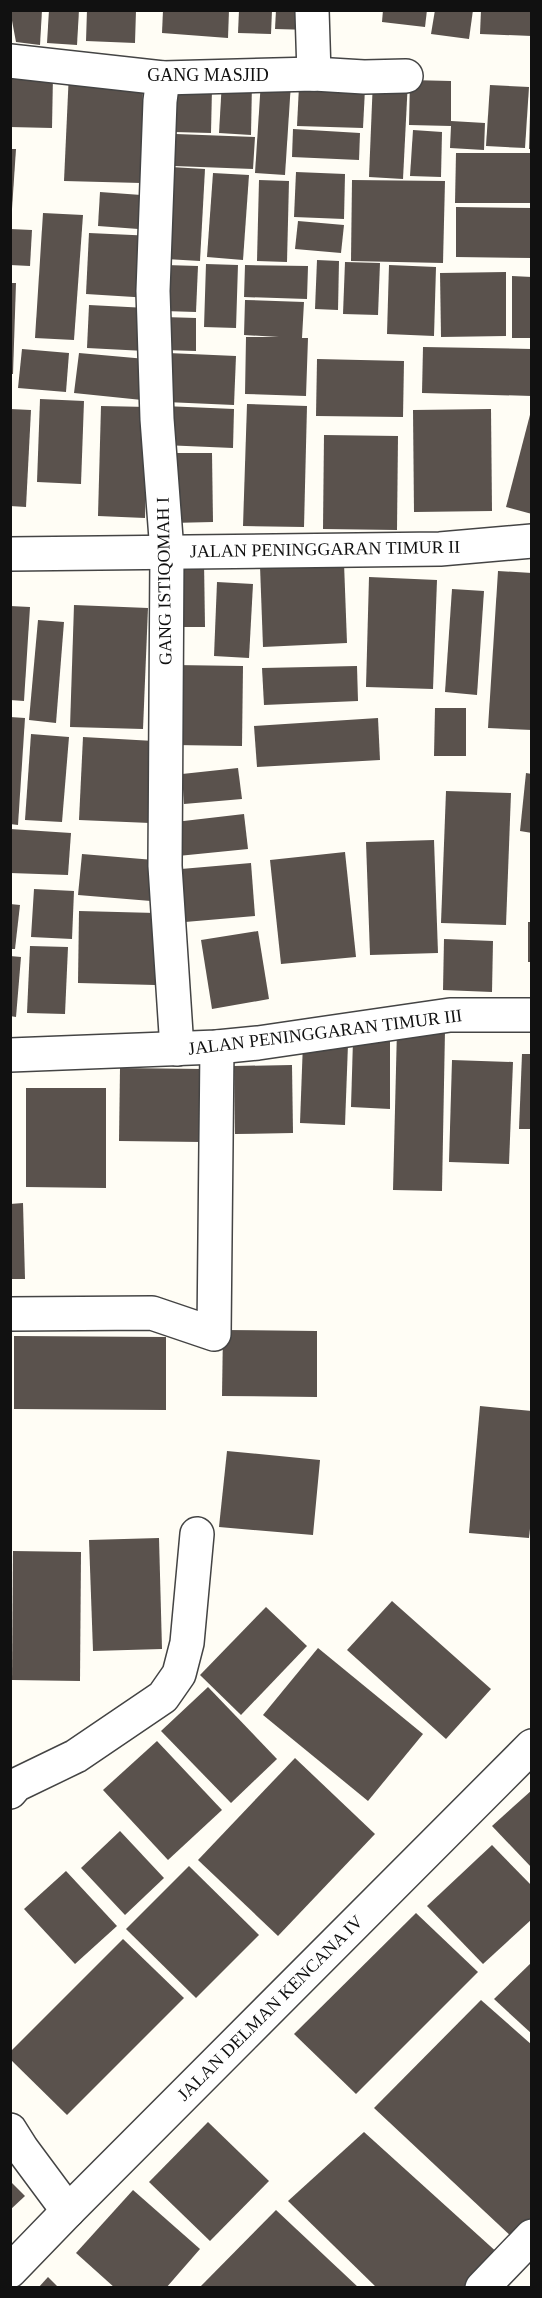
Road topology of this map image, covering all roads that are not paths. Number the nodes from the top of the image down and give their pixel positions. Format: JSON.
{"nodes":[{"id":1,"x":312,"y":10,"type":"edge"},
{"id":2,"x":11,"y":54,"type":"edge"},
{"id":3,"x":314,"y":74,"type":"junction"},
{"id":4,"x":406,"y":76,"type":"dead end"},
{"id":5,"x":163,"y":78,"type":"junction"},
{"id":6,"x":531,"y":540,"type":"edge"},
{"id":7,"x":167,"y":552,"type":"junction"},
{"id":8,"x":10,"y":554,"type":"edge"},
{"id":9,"x":531,"y":1015,"type":"edge"},
{"id":10,"x":217,"y":1047,"type":"junction"},
{"id":11,"x":177,"y":1049,"type":"junction"},
{"id":12,"x":10,"y":1055,"type":"edge"},
{"id":13,"x":10,"y":1314,"type":"edge"},
{"id":14,"x":197,"y":1534,"type":"dead end"},
{"id":15,"x":531,"y":1746,"type":"edge"},
{"id":16,"x":10,"y":1792,"type":"edge"},
{"id":17,"x":10,"y":2130,"type":"edge"},
{"id":18,"x":68,"y":2211,"type":"junction"},
{"id":19,"x":531,"y":2236,"type":"edge"},
{"id":20,"x":10,"y":2271,"type":"edge"},
{"id":21,"x":482,"y":2288,"type":"edge"}],
"edges":[{"from":1,"to":3,"type":"street"},
{"from":2,"to":5,"type":"street","name":"GANG MASJID"},
{"from":3,"to":4,"type":"street","name":"GANG MASJID"},
{"from":3,"to":5,"type":"street","name":"GANG MASJID"},
{"from":5,"to":7,"type":"street","name":"GANG ISTIQOMAH I"},
{"from":6,"to":7,"type":"street","name":"JALAN PENINGGARAN TIMUR II"},
{"from":7,"to":8,"type":"street","name":"JALAN PENINGGARAN TIMUR II"},
{"from":7,"to":11,"type":"street","name":"GANG ISTIQOMAH I"},
{"from":9,"to":10,"type":"street","name":"JALAN PENINGGARAN TIMUR III"},
{"from":10,"to":11,"type":"street","name":"JALAN PENINGGARAN TIMUR III"},
{"from":10,"to":13,"type":"street"},
{"from":11,"to":12,"type":"street","name":"JALAN PENINGGARAN TIMUR III"},
{"from":14,"to":16,"type":"street"},
{"from":15,"to":18,"type":"street","name":"JALAN DELMAN KENCANA IV"},
{"from":17,"to":18,"type":"street"},
{"from":18,"to":20,"type":"street","name":"JALAN DELMAN KENCANA IV"},
{"from":19,"to":21,"type":"street"}]}
